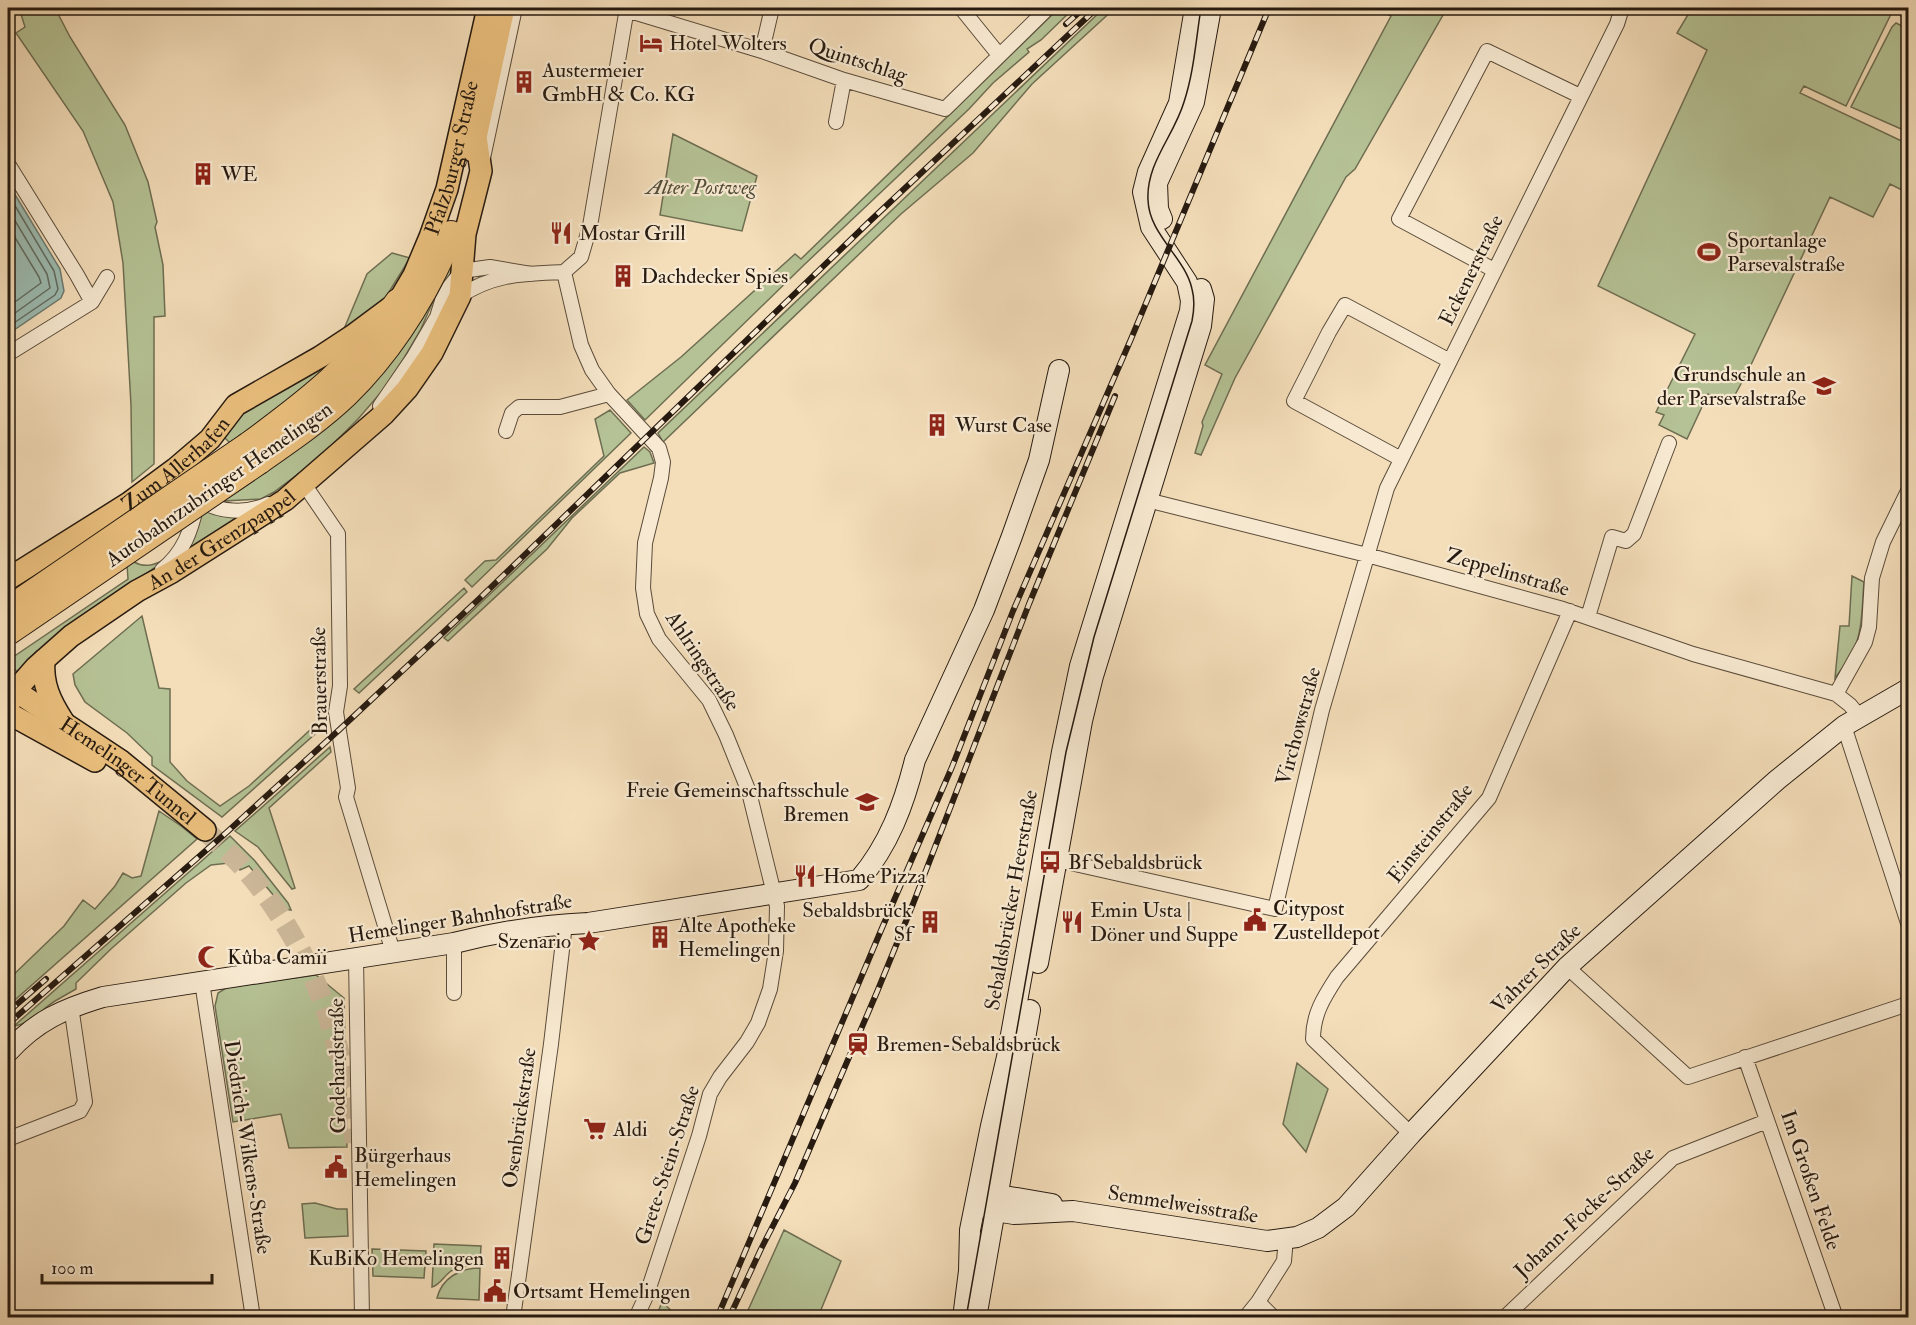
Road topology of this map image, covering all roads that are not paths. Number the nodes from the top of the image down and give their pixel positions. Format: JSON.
{"nodes":[{"id":1,"x":488,"y":8,"type":"edge"},
{"id":2,"x":504,"y":8,"type":"edge"},
{"id":3,"x":514,"y":8,"type":"edge"},
{"id":4,"x":624,"y":8,"type":"edge"},
{"id":5,"x":772,"y":8,"type":"edge"},
{"id":6,"x":961,"y":8,"type":"edge"},
{"id":7,"x":1048,"y":8,"type":"edge"},
{"id":8,"x":1195,"y":8,"type":"edge"},
{"id":9,"x":1211,"y":8,"type":"edge"},
{"id":10,"x":1622,"y":8,"type":"edge"},
{"id":11,"x":1905,"y":8,"type":"edge"},
{"id":12,"x":1908,"y":14,"type":"edge"},
{"id":13,"x":762,"y":51,"type":"junction"},
{"id":14,"x":999,"y":55,"type":"junction"},
{"id":15,"x":844,"y":80,"type":"junction"},
{"id":16,"x":1580,"y":96,"type":"junction"},
{"id":17,"x":1187,"y":103,"type":"junction"},
{"id":18,"x":836,"y":122,"type":"dead end"},
{"id":19,"x":8,"y":164,"type":"edge"},
{"id":20,"x":474,"y":177,"type":"junction"},
{"id":21,"x":451,"y":234,"type":"joint"},
{"id":22,"x":1494,"y":270,"type":"junction"},
{"id":23,"x":462,"y":271,"type":"junction"},
{"id":24,"x":564,"y":272,"type":"junction"},
{"id":25,"x":531,"y":274,"type":"junction"},
{"id":26,"x":107,"y":277,"type":"dead end"},
{"id":27,"x":460,"y":296,"type":"junction"},
{"id":28,"x":92,"y":302,"type":"junction"},
{"id":29,"x":398,"y":302,"type":"junction"},
{"id":30,"x":8,"y":354,"type":"edge"},
{"id":31,"x":1450,"y":361,"type":"junction"},
{"id":32,"x":1059,"y":370,"type":"dead end"},
{"id":33,"x":609,"y":394,"type":"junction"},
{"id":34,"x":506,"y":430,"type":"dead end"},
{"id":35,"x":353,"y":441,"type":"junction"},
{"id":36,"x":1669,"y":443,"type":"dead end"},
{"id":37,"x":254,"y":453,"type":"junction"},
{"id":38,"x":1401,"y":459,"type":"junction"},
{"id":39,"x":303,"y":484,"type":"junction"},
{"id":40,"x":1908,"y":491,"type":"edge"},
{"id":41,"x":198,"y":499,"type":"junction"},
{"id":42,"x":1140,"y":499,"type":"junction"},
{"id":43,"x":129,"y":503,"type":"junction"},
{"id":44,"x":1367,"y":555,"type":"junction"},
{"id":45,"x":8,"y":579,"type":"edge"},
{"id":46,"x":137,"y":591,"type":"junction"},
{"id":47,"x":8,"y":610,"type":"edge"},
{"id":48,"x":1570,"y":611,"type":"junction"},
{"id":49,"x":1588,"y":618,"type":"junction"},
{"id":50,"x":8,"y":632,"type":"edge"},
{"id":51,"x":44,"y":660,"type":"junction"},
{"id":52,"x":1908,"y":689,"type":"edge"},
{"id":53,"x":1836,"y":694,"type":"junction"},
{"id":54,"x":10,"y":695,"type":"edge"},
{"id":55,"x":8,"y":713,"type":"edge"},
{"id":56,"x":1852,"y":721,"type":"junction"},
{"id":57,"x":65,"y":725,"type":"junction"},
{"id":58,"x":1057,"y":860,"type":"junction"},
{"id":59,"x":775,"y":893,"type":"junction"},
{"id":60,"x":1908,"y":923,"type":"edge"},
{"id":61,"x":565,"y":924,"type":"junction"},
{"id":62,"x":454,"y":943,"type":"junction"},
{"id":63,"x":393,"y":952,"type":"junction"},
{"id":64,"x":356,"y":958,"type":"junction"},
{"id":65,"x":1567,"y":967,"type":"junction"},
{"id":66,"x":202,"y":982,"type":"junction"},
{"id":67,"x":454,"y":993,"type":"dead end"},
{"id":68,"x":1908,"y":1004,"type":"edge"},
{"id":69,"x":71,"y":1006,"type":"junction"},
{"id":70,"x":9,"y":1048,"type":"edge"},
{"id":71,"x":1745,"y":1057,"type":"junction"},
{"id":72,"x":1767,"y":1121,"type":"junction"},
{"id":73,"x":1411,"y":1134,"type":"junction"},
{"id":74,"x":8,"y":1139,"type":"edge"},
{"id":75,"x":976,"y":1202,"type":"junction"},
{"id":76,"x":996,"y":1203,"type":"junction"},
{"id":77,"x":1073,"y":1211,"type":"junction"},
{"id":78,"x":1014,"y":1214,"type":"junction"},
{"id":79,"x":1286,"y":1238,"type":"junction"},
{"id":80,"x":986,"y":1263,"type":"junction"},
{"id":81,"x":1258,"y":1302,"type":"junction"},
{"id":82,"x":1512,"y":1315,"type":"edge"},
{"id":83,"x":253,"y":1317,"type":"edge"},
{"id":84,"x":362,"y":1317,"type":"edge"},
{"id":85,"x":513,"y":1317,"type":"edge"},
{"id":86,"x":636,"y":1317,"type":"edge"},
{"id":87,"x":963,"y":1317,"type":"edge"},
{"id":88,"x":976,"y":1317,"type":"edge"},
{"id":89,"x":1245,"y":1317,"type":"edge"},
{"id":90,"x":1274,"y":1317,"type":"edge"},
{"id":91,"x":1836,"y":1317,"type":"edge"}],
"edges":[{"from":1,"to":29,"type":"main road","name":"Pfalzburger Straße"},
{"from":2,"to":20,"type":"main road","name":"Pfalzburger Straße"},
{"from":3,"to":20,"type":"street","name":"Pfalzburger Straße"},
{"from":4,"to":13,"type":"street","name":"Quintschlag"},
{"from":4,"to":24,"type":"street"},
{"from":5,"to":13,"type":"street"},
{"from":6,"to":14,"type":"street"},
{"from":7,"to":14,"type":"street","name":"Quintschlag"},
{"from":8,"to":17,"type":"main road"},
{"from":9,"to":17,"type":"main road"},
{"from":10,"to":16,"type":"street","name":"Eckenerstraße"},
{"from":11,"to":12,"type":"street"},
{"from":13,"to":15,"type":"street","name":"Quintschlag"},
{"from":14,"to":15,"type":"street","name":"Quintschlag"},
{"from":15,"to":18,"type":"street"},
{"from":16,"to":22,"type":"street","name":"Eckenerstraße"},
{"from":16,"to":22,"type":"street"},
{"from":17,"to":42,"type":"main road"},
{"from":19,"to":28,"type":"street"},
{"from":20,"to":21,"type":"main road","name":"Autobahnzubringer Hemelingen"},
{"from":20,"to":23,"type":"main road","name":"Pfalzburger Straße"},
{"from":21,"to":37,"type":"highway","name":"Autobahnzubringer Hemelingen"},
{"from":22,"to":31,"type":"street","name":"Eckenerstraße"},
{"from":23,"to":25,"type":"street"},
{"from":23,"to":27,"type":"main road","name":"Pfalzburger Straße"},
{"from":23,"to":35,"type":"street","name":"An der Grenzpappel"},
{"from":24,"to":25,"type":"street"},
{"from":24,"to":33,"type":"street"},
{"from":25,"to":27,"type":"street"},
{"from":26,"to":28,"type":"street"},
{"from":27,"to":35,"type":"main road","name":"An der Grenzpappel"},
{"from":28,"to":30,"type":"street"},
{"from":29,"to":37,"type":"highway","name":"Autobahnzubringer Hemelingen"},
{"from":29,"to":43,"type":"main road","name":"Zum Allerhafen"},
{"from":31,"to":38,"type":"street","name":"Eckenerstraße"},
{"from":31,"to":38,"type":"street"},
{"from":32,"to":59,"type":"main road","name":"Hemelinger Bahnhofstraße"},
{"from":33,"to":34,"type":"street"},
{"from":33,"to":59,"type":"street","name":"Ahlringstraße"},
{"from":35,"to":39,"type":"main road","name":"An der Grenzpappel"},
{"from":36,"to":49,"type":"street"},
{"from":37,"to":47,"type":"highway","name":"Autobahnzubringer Hemelingen","bridge":true},
{"from":37,"to":50,"type":"highway","name":"Autobahnzubringer Hemelingen","bridge":true},
{"from":38,"to":44,"type":"street","name":"Eckenerstraße"},
{"from":39,"to":41,"type":"street","name":"An der Grenzpappel"},
{"from":39,"to":46,"type":"main road","name":"An der Grenzpappel"},
{"from":39,"to":63,"type":"street","name":"Brauerstraße"},
{"from":40,"to":53,"type":"street"},
{"from":41,"to":43,"type":"street","name":"An der Grenzpappel"},
{"from":41,"to":46,"type":"street","name":"An der Grenzpappel"},
{"from":42,"to":44,"type":"street","name":"Zeppelinstraße"},
{"from":42,"to":58,"type":"main road","name":"Sebaldsbrücker Heerstraße"},
{"from":42,"to":75,"type":"main road","name":"Sebaldsbrücker Heerstraße"},
{"from":43,"to":45,"type":"main road","name":"Zum Allerhafen"},
{"from":44,"to":48,"type":"street","name":"Zeppelinstraße"},
{"from":44,"to":58,"type":"street","name":"Virchowstraße"},
{"from":46,"to":51,"type":"main road","name":"An der Grenzpappel"},
{"from":48,"to":49,"type":"street","name":"Zeppelinstraße"},
{"from":48,"to":73,"type":"street","name":"Einsteinstraße"},
{"from":49,"to":53,"type":"street","name":"Zeppelinstraße"},
{"from":51,"to":54,"type":"main road","name":"An der Grenzpappel"},
{"from":51,"to":57,"type":"main road"},
{"from":52,"to":56,"type":"main road","name":"Vahrer Straße"},
{"from":53,"to":56,"type":"street","name":"Zeppelinstraße"},
{"from":54,"to":57,"type":"main road","name":"Hemelinger Tunnel"},
{"from":55,"to":57,"type":"main road","name":"Hemelinger Tunnel"},
{"from":56,"to":60,"type":"street"},
{"from":56,"to":65,"type":"main road","name":"Vahrer Straße"},
{"from":58,"to":76,"type":"main road","name":"Sebaldsbrücker Heerstraße"},
{"from":59,"to":61,"type":"main road","name":"Hemelinger Bahnhofstraße"},
{"from":59,"to":86,"type":"street","name":"Grete-Stein-Straße"},
{"from":61,"to":62,"type":"main road","name":"Hemelinger Bahnhofstraße"},
{"from":61,"to":85,"type":"street","name":"Osenbrückstraße"},
{"from":62,"to":63,"type":"main road","name":"Hemelinger Bahnhofstraße"},
{"from":62,"to":67,"type":"street"},
{"from":63,"to":64,"type":"main road","name":"Hemelinger Bahnhofstraße"},
{"from":64,"to":66,"type":"main road","name":"Hemelinger Bahnhofstraße"},
{"from":64,"to":84,"type":"street","name":"Godehardstraße"},
{"from":65,"to":71,"type":"street"},
{"from":65,"to":73,"type":"main road","name":"Vahrer Straße"},
{"from":66,"to":69,"type":"main road","name":"Hemelinger Bahnhofstraße"},
{"from":66,"to":83,"type":"street","name":"Diedrich-Wilkens-Straße"},
{"from":68,"to":71,"type":"street"},
{"from":69,"to":70,"type":"main road","name":"Hemelinger Bahnhofstraße"},
{"from":69,"to":74,"type":"street"},
{"from":71,"to":72,"type":"street","name":"Im Großen Felde"},
{"from":72,"to":82,"type":"street","name":"Johann-Focke-Straße"},
{"from":72,"to":91,"type":"street","name":"Im Großen Felde"},
{"from":73,"to":79,"type":"main road","name":"Vahrer Straße"},
{"from":75,"to":76,"type":"main road","name":"Semmelweisstraße"},
{"from":75,"to":87,"type":"main road","name":"Sebaldsbrücker Heerstraße"},
{"from":76,"to":77,"type":"main road","name":"Semmelweisstraße"},
{"from":76,"to":78,"type":"main road","name":"Semmelweisstraße"},
{"from":76,"to":80,"type":"main road","name":"Sebaldsbrücker Heerstraße"},
{"from":77,"to":78,"type":"main road","name":"Semmelweisstraße"},
{"from":77,"to":79,"type":"main road","name":"Semmelweisstraße"},
{"from":78,"to":80,"type":"main road"},
{"from":79,"to":81,"type":"street"},
{"from":80,"to":88,"type":"main road","name":"Sebaldsbrücker Heerstraße"},
{"from":81,"to":89,"type":"street"},
{"from":81,"to":90,"type":"street"}]}
